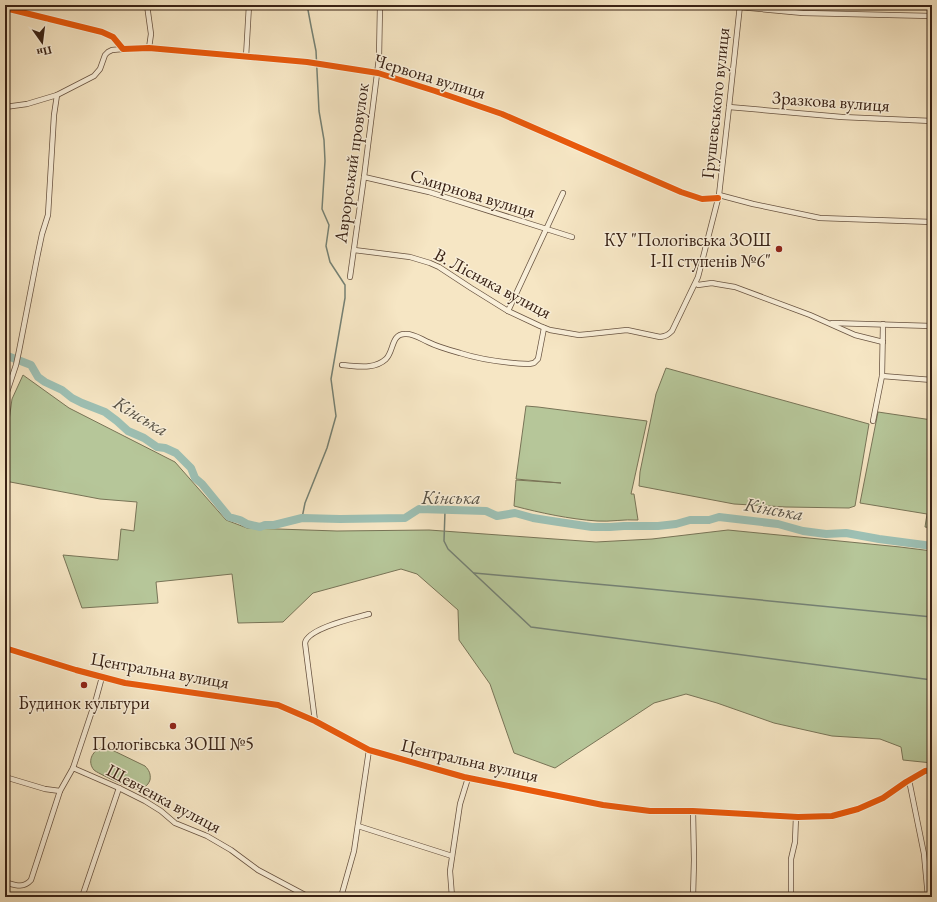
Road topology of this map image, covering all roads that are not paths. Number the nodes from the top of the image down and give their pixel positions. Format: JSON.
{"nodes":[{"id":1,"x":147,"y":5,"type":"edge"},
{"id":2,"x":249,"y":5,"type":"edge"},
{"id":3,"x":380,"y":5,"type":"edge"},
{"id":4,"x":739,"y":6,"type":"edge"},
{"id":5,"x":5,"y":8,"type":"edge"},
{"id":6,"x":932,"y":16,"type":"edge"},
{"id":7,"x":149,"y":48,"type":"junction"},
{"id":8,"x":123,"y":49,"type":"junction"},
{"id":9,"x":246,"y":57,"type":"junction"},
{"id":10,"x":378,"y":73,"type":"junction"},
{"id":11,"x":57,"y":95,"type":"junction"},
{"id":12,"x":5,"y":107,"type":"edge"},
{"id":13,"x":729,"y":107,"type":"junction"},
{"id":14,"x":932,"y":121,"type":"edge"},
{"id":15,"x":364,"y":177,"type":"junction"},
{"id":16,"x":563,"y":193,"type":"dead end"},
{"id":17,"x":718,"y":196,"type":"junction"},
{"id":18,"x":932,"y":222,"type":"edge"},
{"id":19,"x":546,"y":229,"type":"junction"},
{"id":20,"x":572,"y":237,"type":"dead end"},
{"id":21,"x":354,"y":250,"type":"junction"},
{"id":22,"x":350,"y":278,"type":"dead end"},
{"id":23,"x":696,"y":283,"type":"junction"},
{"id":24,"x":508,"y":310,"type":"junction"},
{"id":25,"x":829,"y":323,"type":"junction"},
{"id":26,"x":883,"y":324,"type":"junction"},
{"id":27,"x":932,"y":326,"type":"edge"},
{"id":28,"x":544,"y":328,"type":"junction"},
{"id":29,"x":666,"y":336,"type":"joint"},
{"id":30,"x":883,"y":342,"type":"junction"},
{"id":31,"x":342,"y":365,"type":"dead end"},
{"id":32,"x":882,"y":376,"type":"junction"},
{"id":33,"x":932,"y":380,"type":"edge"},
{"id":34,"x":5,"y":398,"type":"edge"},
{"id":35,"x":873,"y":420,"type":"dead end"},
{"id":36,"x":369,"y":614,"type":"dead end"},
{"id":37,"x":5,"y":648,"type":"edge"},
{"id":38,"x":102,"y":677,"type":"junction"},
{"id":39,"x":315,"y":721,"type":"junction"},
{"id":40,"x":369,"y":750,"type":"junction"},
{"id":41,"x":73,"y":768,"type":"junction"},
{"id":42,"x":932,"y":770,"type":"edge"},
{"id":43,"x":5,"y":777,"type":"edge"},
{"id":44,"x":468,"y":778,"type":"junction"},
{"id":45,"x":910,"y":780,"type":"junction"},
{"id":46,"x":119,"y":788,"type":"junction"},
{"id":47,"x":60,"y":791,"type":"junction"},
{"id":48,"x":693,"y":811,"type":"junction"},
{"id":49,"x":796,"y":816,"type":"junction"},
{"id":50,"x":358,"y":826,"type":"junction"},
{"id":51,"x":452,"y":856,"type":"junction"},
{"id":52,"x":5,"y":882,"type":"edge"},
{"id":53,"x":82,"y":897,"type":"edge"},
{"id":54,"x":312,"y":897,"type":"edge"},
{"id":55,"x":341,"y":897,"type":"edge"},
{"id":56,"x":452,"y":897,"type":"edge"},
{"id":57,"x":693,"y":897,"type":"edge"},
{"id":58,"x":791,"y":897,"type":"edge"},
{"id":59,"x":928,"y":897,"type":"edge"}],
"edges":[{"from":1,"to":7,"type":"street"},
{"from":2,"to":9,"type":"street"},
{"from":3,"to":10,"type":"street","name":"Аврорський провулок"},
{"from":4,"to":6,"type":"street"},
{"from":4,"to":13,"type":"street","name":"Грушевського вулиця"},
{"from":5,"to":8,"type":"street"},
{"from":7,"to":8,"type":"street","name":"Червона вулиця"},
{"from":7,"to":9,"type":"street","name":"Червона вулиця"},
{"from":8,"to":11,"type":"street","name":"Червона вулиця"},
{"from":9,"to":10,"type":"street","name":"Червона вулиця"},
{"from":10,"to":15,"type":"street","name":"Аврорський провулок"},
{"from":10,"to":17,"type":"street","name":"Червона вулиця"},
{"from":11,"to":12,"type":"street","name":"Червона вулиця"},
{"from":11,"to":34,"type":"street"},
{"from":13,"to":14,"type":"street","name":"Зразкова вулиця"},
{"from":13,"to":17,"type":"street","name":"Грушевського вулиця"},
{"from":15,"to":19,"type":"street","name":"Смирнова вулиця"},
{"from":15,"to":21,"type":"street","name":"Аврорський провулок"},
{"from":16,"to":19,"type":"street"},
{"from":17,"to":18,"type":"street","name":"Червона вулиця"},
{"from":17,"to":23,"type":"street","name":"Грушевського вулиця"},
{"from":19,"to":20,"type":"street","name":"Смирнова вулиця"},
{"from":19,"to":24,"type":"street"},
{"from":21,"to":22,"type":"street","name":"Аврорський провулок"},
{"from":21,"to":24,"type":"street","name":"В. Лісняка вулиця"},
{"from":23,"to":25,"type":"street"},
{"from":23,"to":29,"type":"street","name":"Грушевського вулиця"},
{"from":24,"to":28,"type":"street","name":"В. Лісняка вулиця"},
{"from":25,"to":26,"type":"street"},
{"from":25,"to":30,"type":"street"},
{"from":26,"to":27,"type":"street"},
{"from":26,"to":30,"type":"street"},
{"from":28,"to":29,"type":"street","name":"В. Лісняка вулиця"},
{"from":28,"to":31,"type":"street"},
{"from":30,"to":32,"type":"street"},
{"from":32,"to":33,"type":"street"},
{"from":32,"to":35,"type":"street"},
{"from":36,"to":39,"type":"street"},
{"from":37,"to":38,"type":"street","name":"Центральна вулиця"},
{"from":38,"to":39,"type":"street","name":"Центральна вулиця"},
{"from":38,"to":41,"type":"street"},
{"from":39,"to":40,"type":"street","name":"Центральна вулиця"},
{"from":40,"to":44,"type":"street","name":"Центральна вулиця"},
{"from":40,"to":50,"type":"street"},
{"from":41,"to":46,"type":"street","name":"Шевченка вулиця"},
{"from":41,"to":47,"type":"street"},
{"from":42,"to":45,"type":"street","name":"Центральна вулиця"},
{"from":43,"to":47,"type":"street"},
{"from":44,"to":48,"type":"street","name":"Центральна вулиця"},
{"from":44,"to":51,"type":"street"},
{"from":45,"to":49,"type":"street","name":"Центральна вулиця"},
{"from":45,"to":59,"type":"street"},
{"from":46,"to":53,"type":"street"},
{"from":46,"to":54,"type":"street","name":"Шевченка вулиця"},
{"from":47,"to":52,"type":"street"},
{"from":48,"to":49,"type":"street","name":"Центральна вулиця"},
{"from":48,"to":57,"type":"street"},
{"from":49,"to":58,"type":"street"},
{"from":50,"to":51,"type":"street"},
{"from":50,"to":55,"type":"street"},
{"from":51,"to":56,"type":"street"}]}
